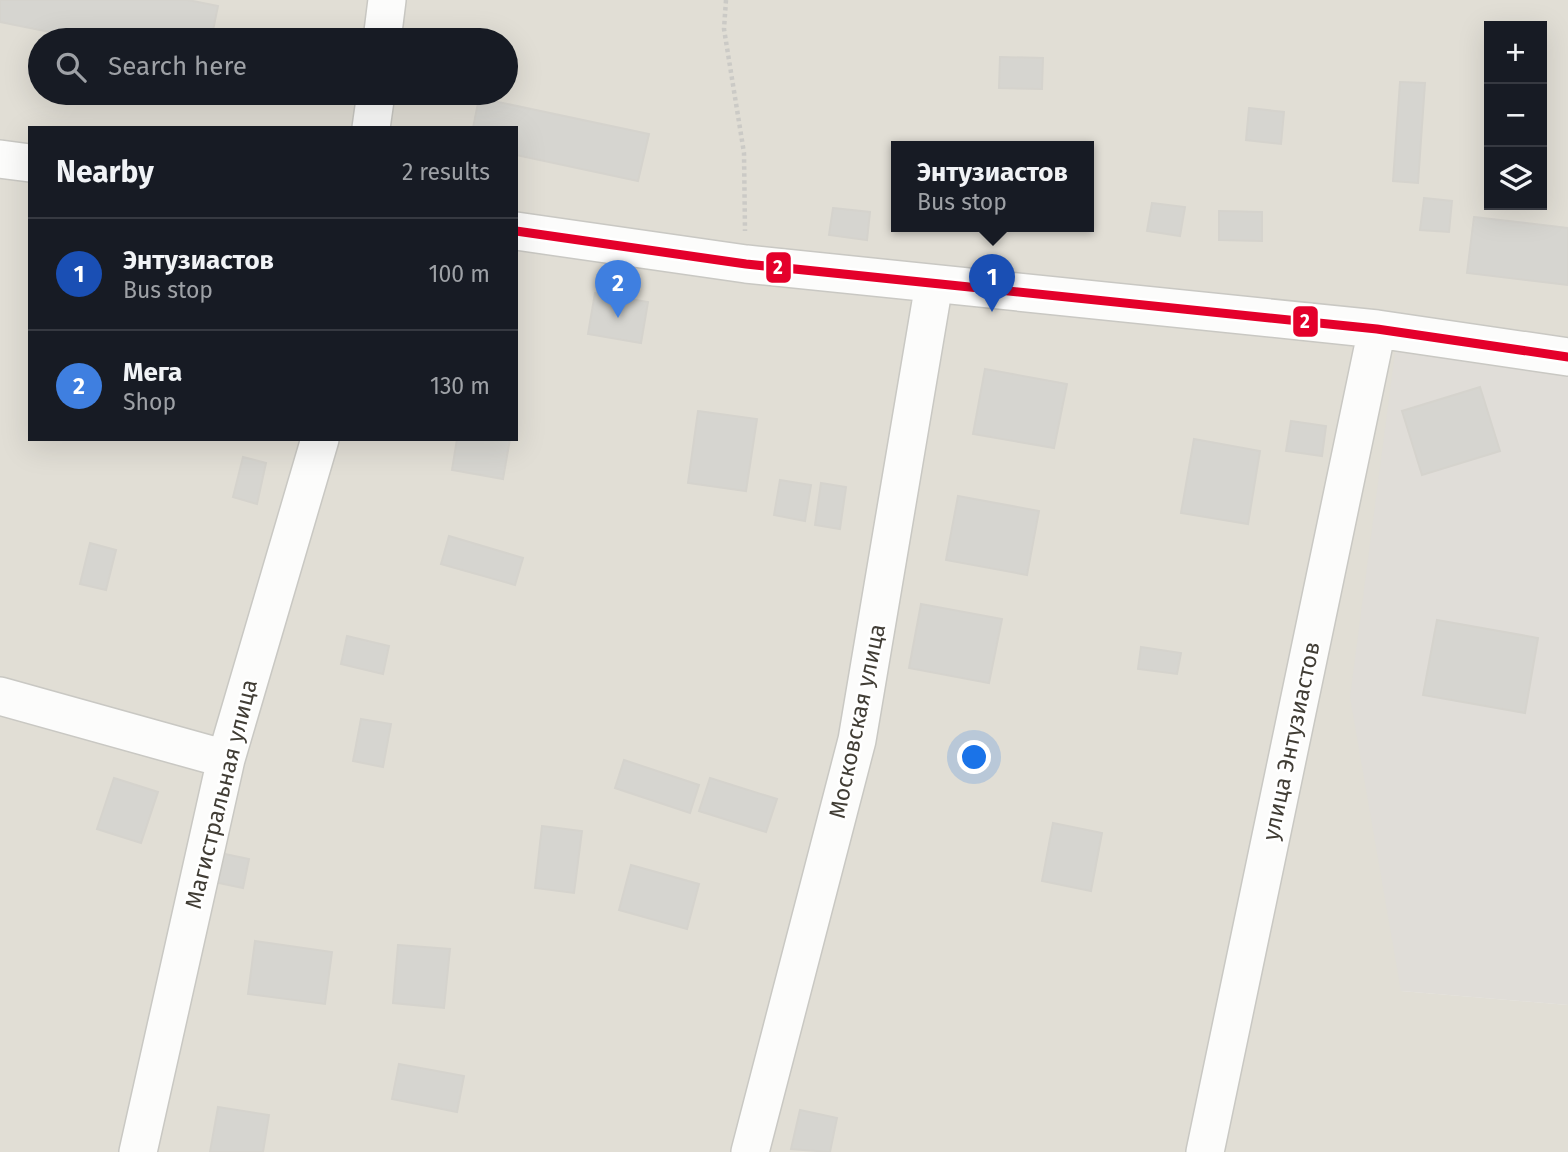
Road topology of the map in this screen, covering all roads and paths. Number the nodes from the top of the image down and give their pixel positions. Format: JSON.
{"nodes":[{"id":1,"x":387,"y":0,"type":"edge"},
{"id":2,"x":726,"y":0,"type":"edge"},
{"id":3,"x":384,"y":28,"type":"edge"},
{"id":4,"x":374,"y":105,"type":"edge"},
{"id":5,"x":371,"y":126,"type":"edge"},
{"id":6,"x":0,"y":159,"type":"edge"},
{"id":7,"x":28,"y":163,"type":"edge"},
{"id":8,"x":518,"y":231,"type":"edge"},
{"id":9,"x":746,"y":264,"type":"junction"},
{"id":10,"x":934,"y":284,"type":"junction"},
{"id":11,"x":1377,"y":329,"type":"junction"},
{"id":12,"x":1568,"y":357,"type":"edge"},
{"id":13,"x":319,"y":441,"type":"edge"},
{"id":14,"x":0,"y":696,"type":"edge"},
{"id":15,"x":226,"y":759,"type":"junction"},
{"id":16,"x":138,"y":1152,"type":"edge"},
{"id":17,"x":750,"y":1152,"type":"edge"},
{"id":18,"x":1205,"y":1152,"type":"edge"}],
"edges":[{"from":1,"to":3,"type":"street"},
{"from":2,"to":9,"type":"path"},
{"from":4,"to":5,"type":"street"},
{"from":6,"to":7,"type":"street"},
{"from":8,"to":9,"type":"street"},
{"from":9,"to":10,"type":"street"},
{"from":10,"to":11,"type":"street"},
{"from":10,"to":17,"type":"street","name":"Московская улица"},
{"from":11,"to":12,"type":"street"},
{"from":11,"to":18,"type":"street","name":"улица Энтузиастов"},
{"from":13,"to":15,"type":"street","name":"Магистральная улица"},
{"from":14,"to":15,"type":"street"},
{"from":15,"to":16,"type":"street","name":"Магистральная улица"}]}
